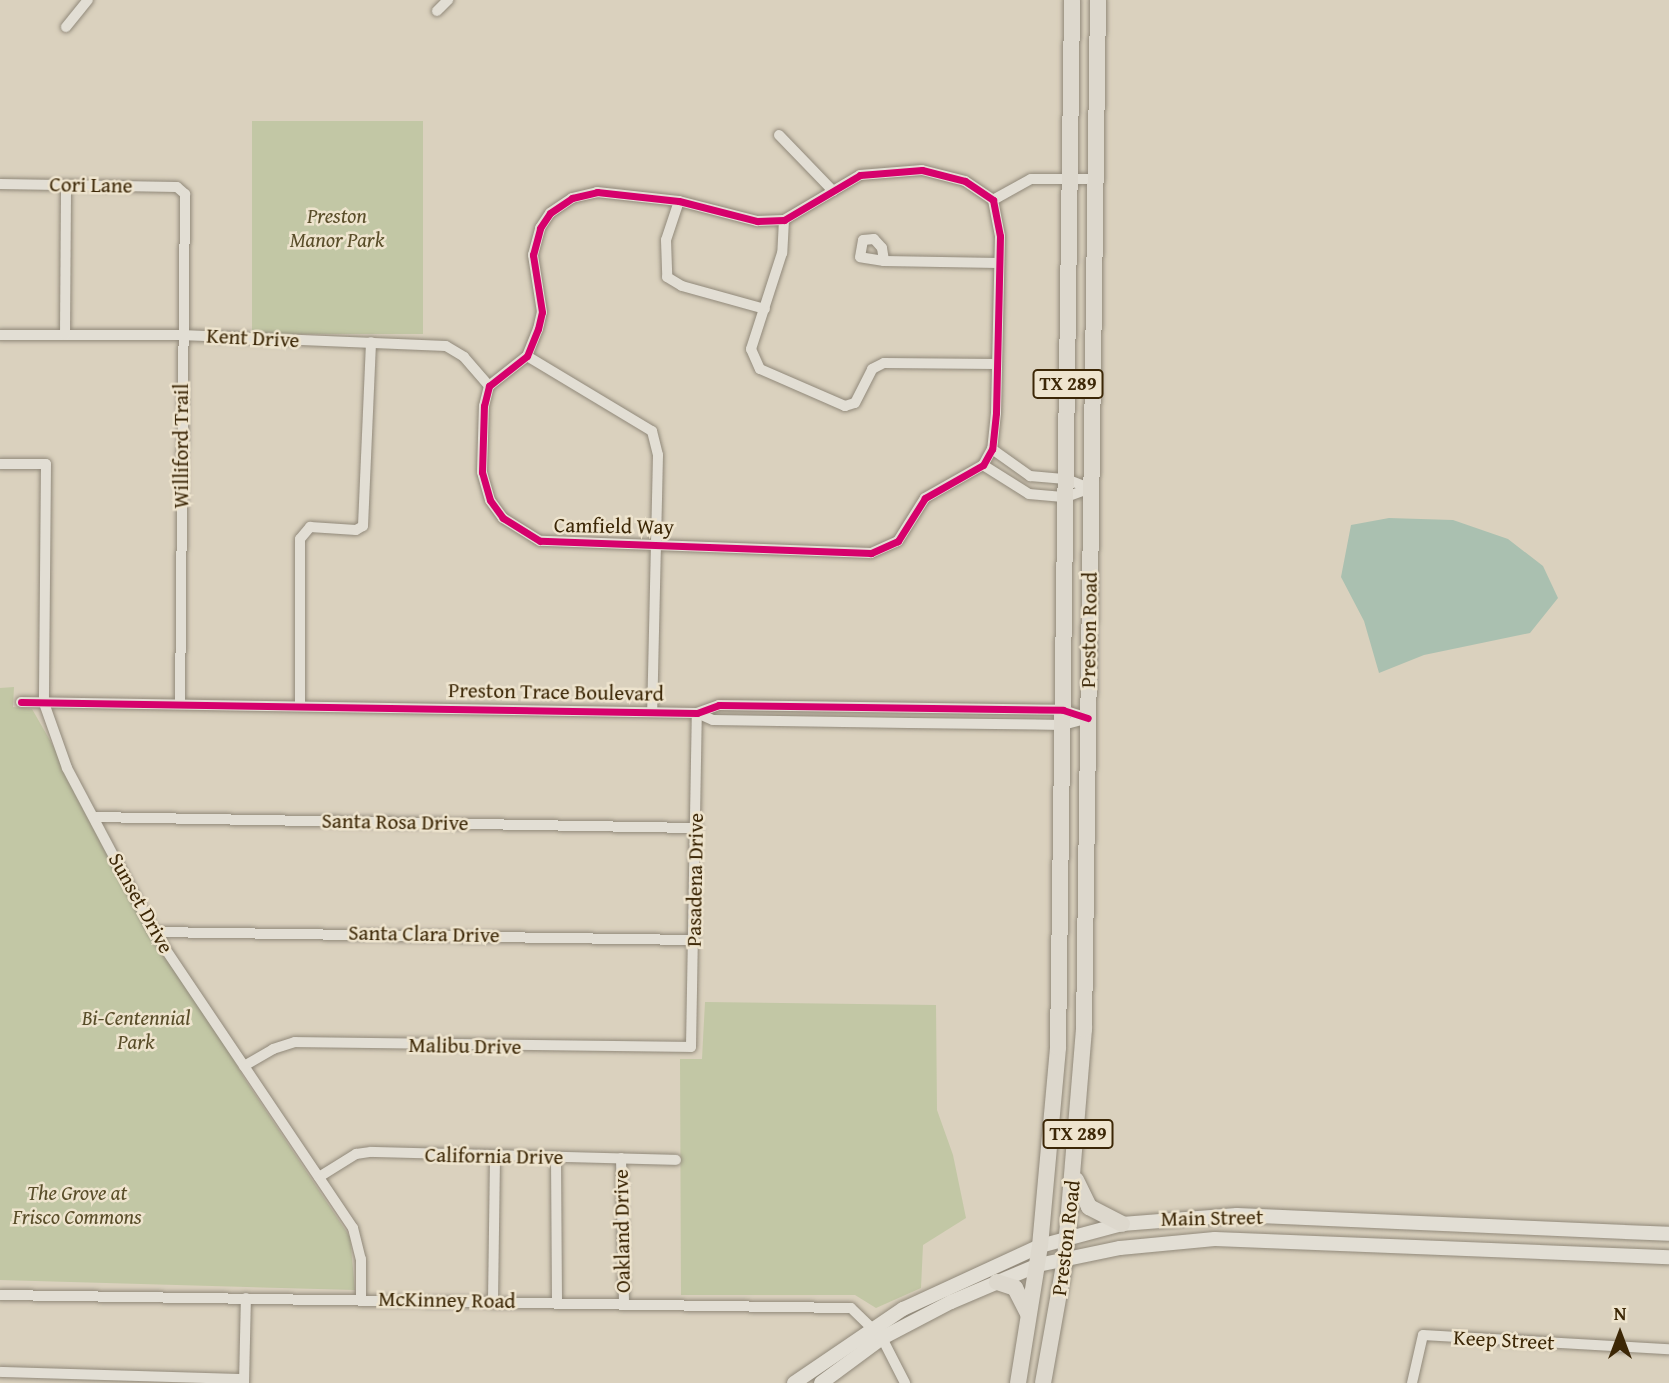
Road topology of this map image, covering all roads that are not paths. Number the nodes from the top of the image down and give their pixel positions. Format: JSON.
{"nodes":[{"id":1,"x":88,"y":0,"type":"edge"},
{"id":2,"x":448,"y":0,"type":"edge"},
{"id":3,"x":1072,"y":0,"type":"edge"},
{"id":4,"x":1098,"y":0,"type":"edge"},
{"id":5,"x":437,"y":11,"type":"dead end"},
{"id":6,"x":66,"y":27,"type":"dead end"},
{"id":7,"x":779,"y":135,"type":"dead end"},
{"id":8,"x":1070,"y":179,"type":"junction"},
{"id":9,"x":1095,"y":179,"type":"junction"},
{"id":10,"x":0,"y":184,"type":"edge"},
{"id":11,"x":66,"y":185,"type":"junction"},
{"id":12,"x":183,"y":188,"type":"joint"},
{"id":13,"x":833,"y":191,"type":"junction"},
{"id":14,"x":993,"y":200,"type":"junction"},
{"id":15,"x":679,"y":201,"type":"junction"},
{"id":16,"x":784,"y":220,"type":"junction"},
{"id":17,"x":884,"y":261,"type":"dead end"},
{"id":18,"x":998,"y":263,"type":"junction"},
{"id":19,"x":765,"y":309,"type":"junction"},
{"id":20,"x":0,"y":335,"type":"edge"},
{"id":21,"x":65,"y":335,"type":"junction"},
{"id":22,"x":181,"y":335,"type":"junction"},
{"id":23,"x":371,"y":342,"type":"junction"},
{"id":24,"x":527,"y":356,"type":"junction"},
{"id":25,"x":996,"y":364,"type":"junction"},
{"id":26,"x":489,"y":386,"type":"junction"},
{"id":27,"x":992,"y":449,"type":"junction"},
{"id":28,"x":0,"y":464,"type":"edge"},
{"id":29,"x":983,"y":465,"type":"junction"},
{"id":30,"x":1066,"y":479,"type":"junction"},
{"id":31,"x":1091,"y":488,"type":"junction"},
{"id":32,"x":1066,"y":497,"type":"junction"},
{"id":33,"x":655,"y":544,"type":"junction"},
{"id":34,"x":21,"y":702,"type":"dead end"},
{"id":35,"x":44,"y":703,"type":"junction"},
{"id":36,"x":180,"y":704,"type":"junction"},
{"id":37,"x":300,"y":705,"type":"junction"},
{"id":38,"x":909,"y":709,"type":"junction"},
{"id":39,"x":652,"y":712,"type":"junction"},
{"id":40,"x":697,"y":713,"type":"junction"},
{"id":41,"x":1063,"y":718,"type":"junction"},
{"id":42,"x":1088,"y":718,"type":"junction"},
{"id":43,"x":909,"y":723,"type":"junction"},
{"id":44,"x":94,"y":817,"type":"junction"},
{"id":45,"x":697,"y":828,"type":"junction"},
{"id":46,"x":155,"y":932,"type":"junction"},
{"id":47,"x":1060,"y":932,"type":"junction"},
{"id":48,"x":1086,"y":932,"type":"junction"},
{"id":49,"x":694,"y":940,"type":"junction"},
{"id":50,"x":691,"y":1047,"type":"joint"},
{"id":51,"x":244,"y":1066,"type":"junction"},
{"id":52,"x":495,"y":1157,"type":"junction"},
{"id":53,"x":556,"y":1157,"type":"junction"},
{"id":54,"x":621,"y":1158,"type":"junction"},
{"id":55,"x":676,"y":1160,"type":"dead end"},
{"id":56,"x":1074,"y":1176,"type":"junction"},
{"id":57,"x":319,"y":1177,"type":"junction"},
{"id":58,"x":1361,"y":1221,"type":"junction"},
{"id":59,"x":1122,"y":1224,"type":"junction"},
{"id":60,"x":1669,"y":1234,"type":"edge"},
{"id":61,"x":1067,"y":1238,"type":"junction"},
{"id":62,"x":1360,"y":1244,"type":"junction"},
{"id":63,"x":1040,"y":1246,"type":"junction"},
{"id":64,"x":1669,"y":1257,"type":"edge"},
{"id":65,"x":1065,"y":1260,"type":"junction"},
{"id":66,"x":1038,"y":1265,"type":"junction"},
{"id":67,"x":997,"y":1282,"type":"junction"},
{"id":68,"x":0,"y":1294,"type":"edge"},
{"id":69,"x":246,"y":1298,"type":"junction"},
{"id":70,"x":361,"y":1299,"type":"junction"},
{"id":71,"x":493,"y":1301,"type":"junction"},
{"id":72,"x":557,"y":1302,"type":"junction"},
{"id":73,"x":624,"y":1304,"type":"junction"},
{"id":74,"x":1029,"y":1317,"type":"junction"},
{"id":75,"x":878,"y":1333,"type":"junction"},
{"id":76,"x":1669,"y":1349,"type":"edge"},
{"id":77,"x":0,"y":1372,"type":"edge"},
{"id":78,"x":244,"y":1381,"type":"edge"},
{"id":79,"x":794,"y":1383,"type":"edge"},
{"id":80,"x":821,"y":1383,"type":"edge"},
{"id":81,"x":905,"y":1383,"type":"edge"},
{"id":82,"x":1018,"y":1383,"type":"edge"},
{"id":83,"x":1043,"y":1383,"type":"edge"},
{"id":84,"x":1412,"y":1383,"type":"edge"}],
"edges":[{"from":1,"to":6,"type":"street"},
{"from":2,"to":5,"type":"street"},
{"from":3,"to":8,"type":"main road","name":"Preston Road","number":"TX 289"},
{"from":4,"to":9,"type":"main road","name":"Preston Road","number":"TX 289"},
{"from":7,"to":13,"type":"street"},
{"from":8,"to":9,"type":"street"},
{"from":8,"to":14,"type":"street"},
{"from":8,"to":30,"type":"main road","name":"Preston Road","number":"TX 289"},
{"from":9,"to":31,"type":"main road","name":"Preston Road","number":"TX 289"},
{"from":10,"to":11,"type":"street","name":"Cori Lane"},
{"from":11,"to":12,"type":"street","name":"Cori Lane"},
{"from":11,"to":21,"type":"street"},
{"from":12,"to":22,"type":"street","name":"Williford Trail"},
{"from":13,"to":14,"type":"street"},
{"from":13,"to":16,"type":"street"},
{"from":14,"to":18,"type":"street"},
{"from":15,"to":16,"type":"street"},
{"from":15,"to":19,"type":"street"},
{"from":15,"to":24,"type":"street"},
{"from":16,"to":19,"type":"street"},
{"from":17,"to":18,"type":"street"},
{"from":18,"to":25,"type":"street"},
{"from":19,"to":25,"type":"street"},
{"from":20,"to":21,"type":"street","name":"Kent Drive"},
{"from":21,"to":22,"type":"street","name":"Kent Drive"},
{"from":22,"to":23,"type":"street","name":"Kent Drive"},
{"from":22,"to":36,"type":"street","name":"Williford Trail"},
{"from":23,"to":26,"type":"street","name":"Kent Drive"},
{"from":23,"to":37,"type":"street"},
{"from":24,"to":26,"type":"street"},
{"from":24,"to":33,"type":"street"},
{"from":25,"to":27,"type":"street"},
{"from":26,"to":33,"type":"street","name":"Camfield Way"},
{"from":27,"to":29,"type":"street"},
{"from":27,"to":30,"type":"street"},
{"from":28,"to":35,"type":"street","name":"Sunset Drive"},
{"from":29,"to":32,"type":"street"},
{"from":29,"to":33,"type":"street","name":"Camfield Way"},
{"from":30,"to":31,"type":"street"},
{"from":30,"to":32,"type":"main road","name":"Preston Road","number":"TX 289"},
{"from":31,"to":32,"type":"street"},
{"from":31,"to":42,"type":"main road","name":"Preston Road","number":"TX 289"},
{"from":32,"to":41,"type":"main road","name":"Preston Road","number":"TX 289"},
{"from":33,"to":39,"type":"street"},
{"from":34,"to":35,"type":"street","name":"Preston Trace Boulevard"},
{"from":35,"to":36,"type":"street","name":"Preston Trace Boulevard"},
{"from":35,"to":44,"type":"street","name":"Sunset Drive"},
{"from":36,"to":37,"type":"street","name":"Preston Trace Boulevard"},
{"from":37,"to":39,"type":"street","name":"Preston Trace Boulevard"},
{"from":38,"to":40,"type":"street","name":"Preston Trace Boulevard"},
{"from":38,"to":41,"type":"street","name":"Preston Trace Boulevard"},
{"from":38,"to":43,"type":"street"},
{"from":39,"to":40,"type":"street","name":"Preston Trace Boulevard"},
{"from":40,"to":43,"type":"street","name":"Preston Trace Boulevard"},
{"from":40,"to":45,"type":"street","name":"Pasadena Drive"},
{"from":41,"to":42,"type":"street","name":"Preston Trace Boulevard"},
{"from":41,"to":43,"type":"street","name":"Preston Trace Boulevard"},
{"from":41,"to":47,"type":"main road","name":"Preston Road","number":"TX 289"},
{"from":42,"to":48,"type":"main road","name":"Preston Road","number":"TX 289"},
{"from":44,"to":45,"type":"street","name":"Santa Rosa Drive"},
{"from":44,"to":46,"type":"street","name":"Sunset Drive"},
{"from":45,"to":49,"type":"street","name":"Pasadena Drive"},
{"from":46,"to":49,"type":"street","name":"Santa Clara Drive"},
{"from":46,"to":51,"type":"street","name":"Sunset Drive"},
{"from":47,"to":48,"type":"main road"},
{"from":47,"to":63,"type":"main road","name":"Preston Road","number":"TX 289"},
{"from":48,"to":56,"type":"main road","name":"Preston Road","number":"TX 289"},
{"from":49,"to":50,"type":"street","name":"Pasadena Drive"},
{"from":50,"to":51,"type":"street","name":"Malibu Drive"},
{"from":51,"to":57,"type":"street","name":"Sunset Drive"},
{"from":52,"to":53,"type":"street","name":"California Drive"},
{"from":52,"to":57,"type":"street","name":"California Drive"},
{"from":52,"to":71,"type":"street"},
{"from":53,"to":54,"type":"street","name":"California Drive"},
{"from":53,"to":72,"type":"street"},
{"from":54,"to":55,"type":"street","name":"California Drive"},
{"from":54,"to":73,"type":"street","name":"Oakland Drive"},
{"from":56,"to":59,"type":"main road"},
{"from":56,"to":61,"type":"main road","name":"Preston Road","number":"TX 289"},
{"from":57,"to":70,"type":"street","name":"Sunset Drive"},
{"from":58,"to":59,"type":"main road","name":"Main Street"},
{"from":58,"to":60,"type":"main road","name":"Main Street"},
{"from":58,"to":62,"type":"main road"},
{"from":59,"to":61,"type":"main road","name":"Main Street"},
{"from":61,"to":63,"type":"main road","name":"Main Street"},
{"from":61,"to":65,"type":"main road","name":"Preston Road","number":"TX 289"},
{"from":62,"to":64,"type":"main road","name":"Main Street"},
{"from":62,"to":65,"type":"main road","name":"Main Street"},
{"from":63,"to":66,"type":"main road","name":"Preston Road","number":"TX 289"},
{"from":63,"to":75,"type":"main road","name":"Main Street"},
{"from":65,"to":66,"type":"main road","name":"Main Street"},
{"from":65,"to":83,"type":"main road","name":"Preston Road","number":"TX 289"},
{"from":66,"to":67,"type":"main road","name":"Main Street"},
{"from":66,"to":74,"type":"main road","name":"Preston Road","number":"TX 289"},
{"from":67,"to":74,"type":"main road"},
{"from":67,"to":75,"type":"main road","name":"Main Street"},
{"from":68,"to":69,"type":"street","name":"McKinney Road"},
{"from":69,"to":70,"type":"street","name":"McKinney Road"},
{"from":69,"to":78,"type":"street"},
{"from":70,"to":71,"type":"street","name":"McKinney Road"},
{"from":71,"to":72,"type":"street","name":"McKinney Road"},
{"from":72,"to":73,"type":"street","name":"McKinney Road"},
{"from":73,"to":75,"type":"street","name":"McKinney Road"},
{"from":74,"to":82,"type":"main road","name":"Preston Road","number":"TX 289"},
{"from":75,"to":79,"type":"main road","name":"Main Street"},
{"from":75,"to":80,"type":"main road","name":"Main Street"},
{"from":75,"to":81,"type":"street"},
{"from":76,"to":84,"type":"street","name":"Keep Street"},
{"from":77,"to":78,"type":"street"}]}
